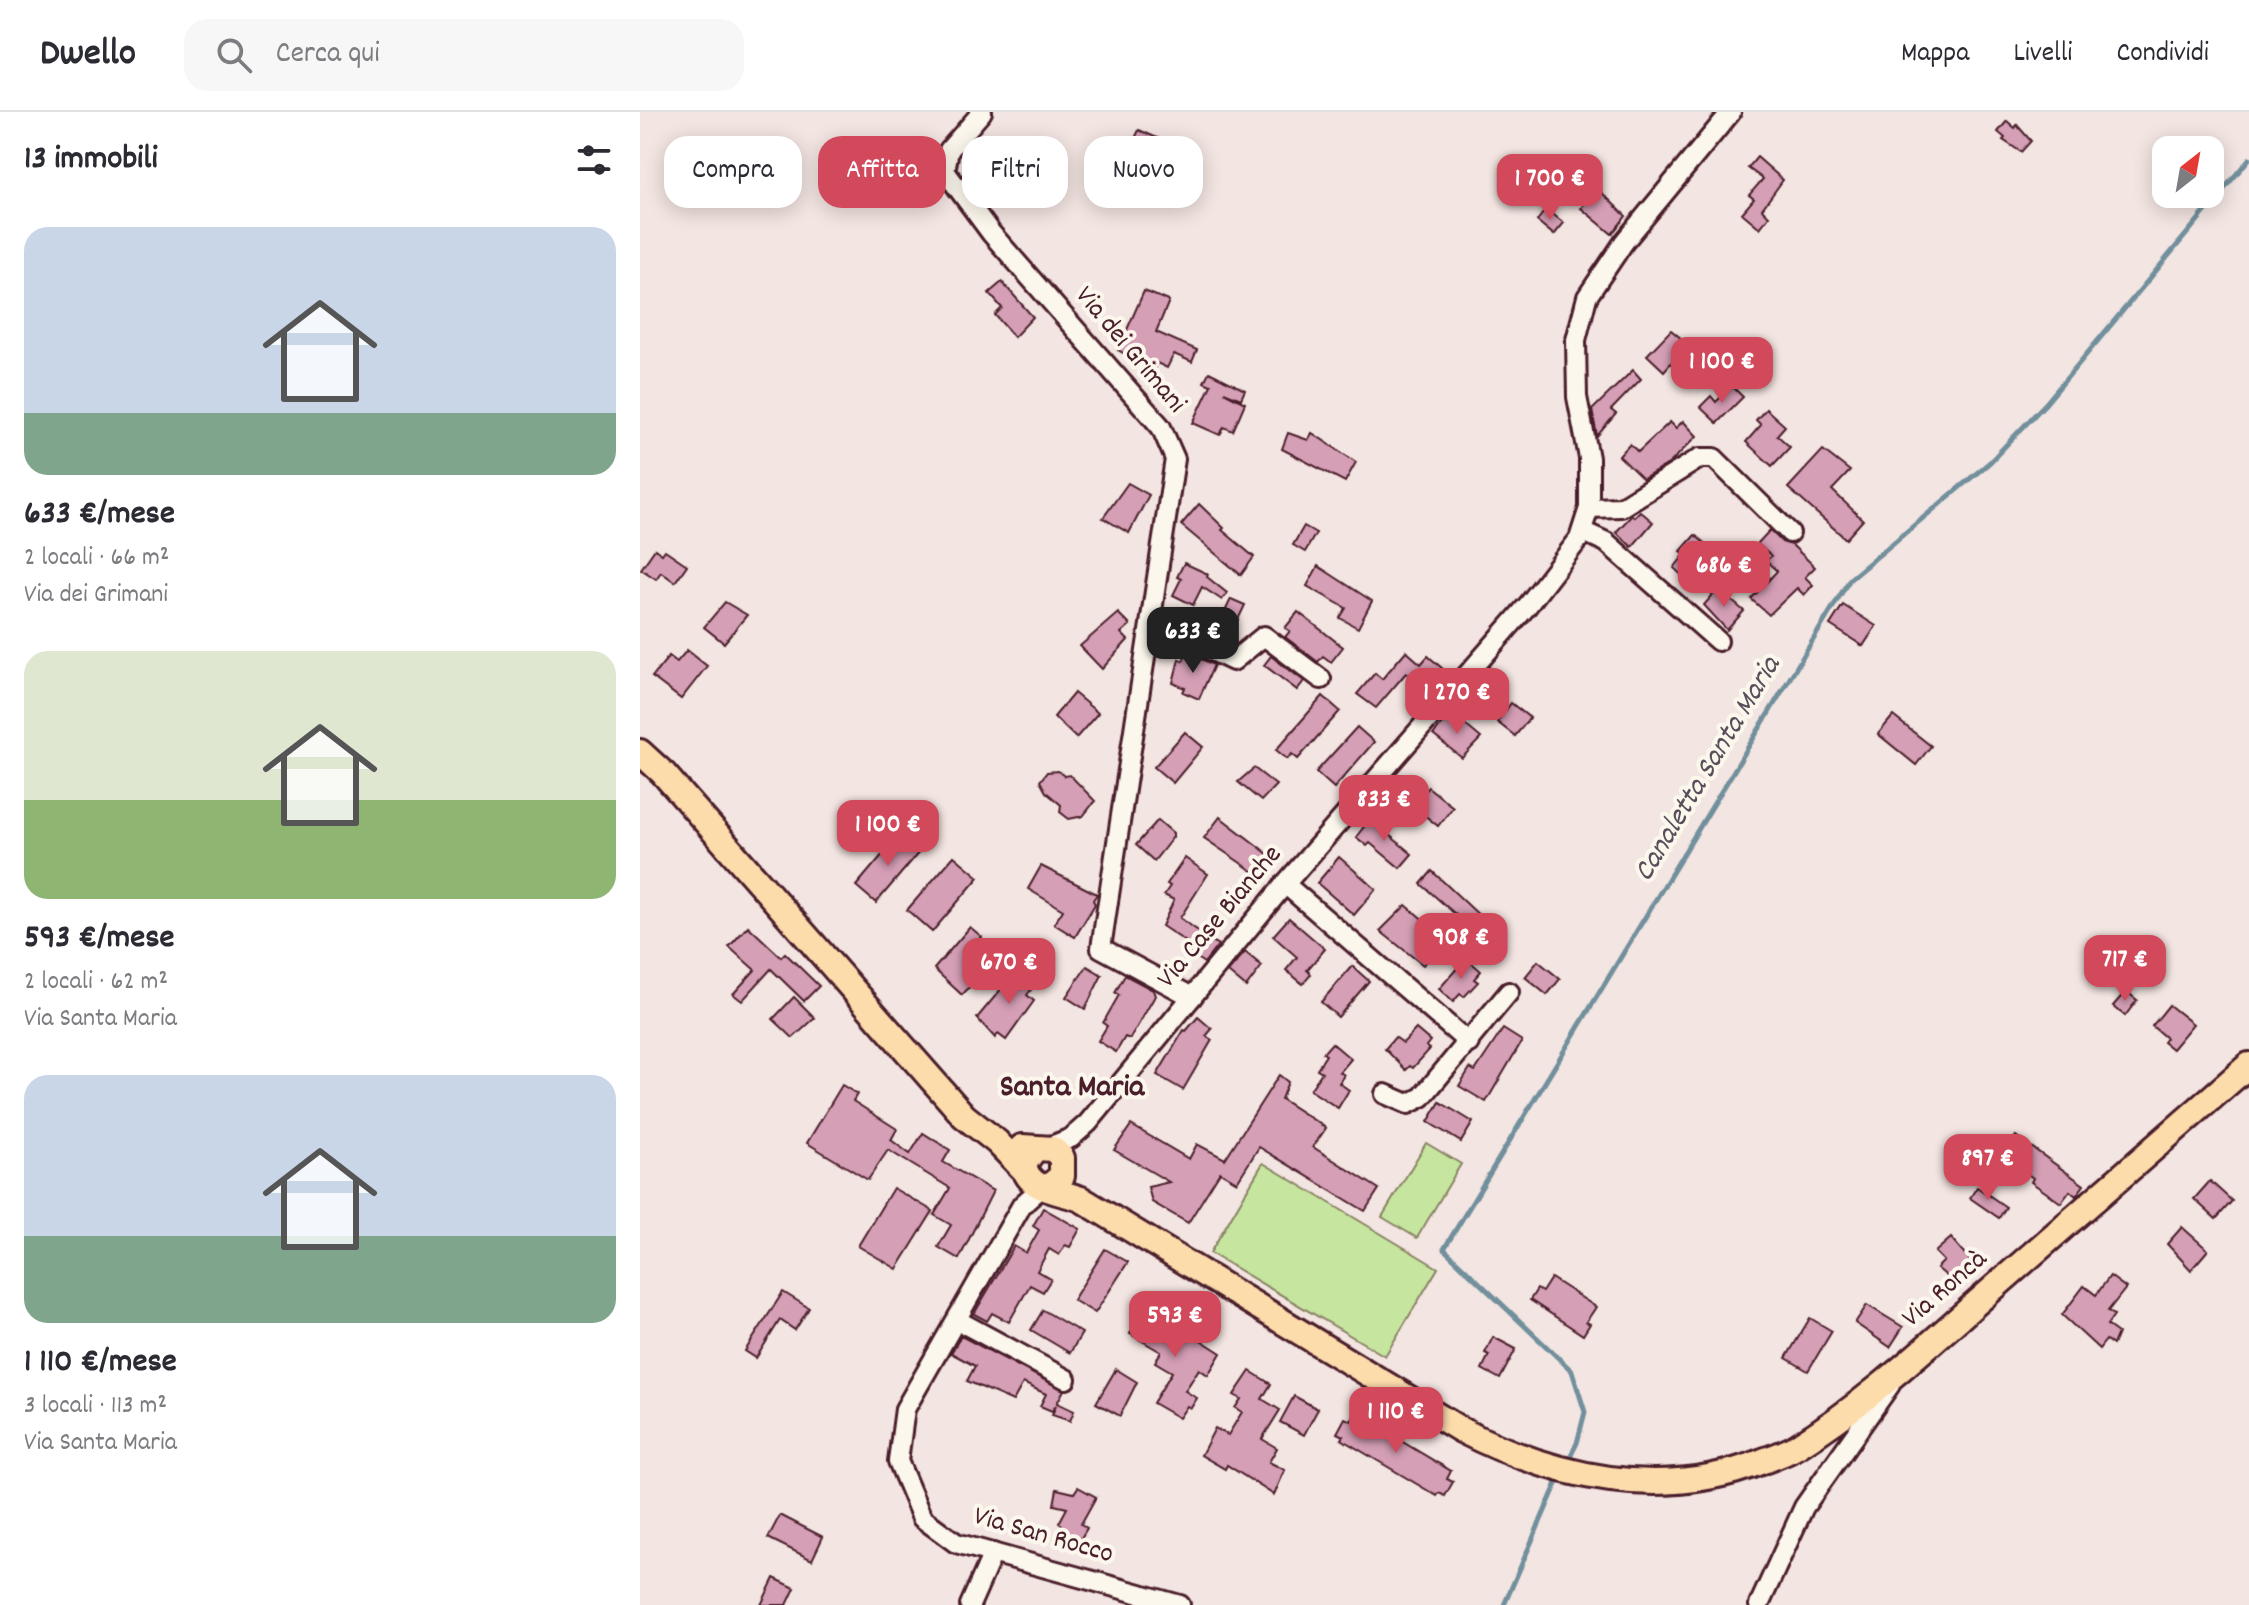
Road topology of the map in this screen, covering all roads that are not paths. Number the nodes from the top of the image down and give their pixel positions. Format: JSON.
{"nodes":[{"id":1,"x":982,"y":112,"type":"edge"},
{"id":2,"x":1731,"y":112,"type":"edge"},
{"id":3,"x":1589,"y":508,"type":"junction"},
{"id":4,"x":1582,"y":531,"type":"junction"},
{"id":5,"x":1790,"y":533,"type":"dead end"},
{"id":6,"x":1152,"y":622,"type":"junction"},
{"id":7,"x":1718,"y":641,"type":"dead end"},
{"id":8,"x":1321,"y":679,"type":"dead end"},
{"id":9,"x":640,"y":752,"type":"edge"},
{"id":10,"x":1285,"y":884,"type":"junction"},
{"id":11,"x":1509,"y":992,"type":"dead end"},
{"id":12,"x":1192,"y":997,"type":"junction"},
{"id":13,"x":1469,"y":1043,"type":"junction"},
{"id":14,"x":2249,"y":1065,"type":"edge"},
{"id":15,"x":1385,"y":1094,"type":"dead end"},
{"id":16,"x":1044,"y":1169,"type":"junction"},
{"id":17,"x":957,"y":1320,"type":"junction"},
{"id":18,"x":1897,"y":1375,"type":"junction"},
{"id":19,"x":1066,"y":1379,"type":"dead end"},
{"id":20,"x":993,"y":1553,"type":"junction"},
{"id":21,"x":970,"y":1605,"type":"edge"},
{"id":22,"x":1180,"y":1605,"type":"edge"},
{"id":23,"x":1759,"y":1605,"type":"edge"}],
"edges":[{"from":1,"to":6,"type":"street","name":"Via dei Grimani"},
{"from":2,"to":3,"type":"street","name":"Via Case Bianche"},
{"from":3,"to":4,"type":"street","name":"Via Case Bianche"},
{"from":3,"to":5,"type":"street"},
{"from":4,"to":7,"type":"street"},
{"from":4,"to":10,"type":"street","name":"Via Case Bianche"},
{"from":6,"to":8,"type":"street"},
{"from":6,"to":12,"type":"street","name":"Via dei Grimani"},
{"from":9,"to":16,"type":"main road"},
{"from":10,"to":12,"type":"street","name":"Via Case Bianche"},
{"from":10,"to":13,"type":"street"},
{"from":11,"to":13,"type":"street"},
{"from":12,"to":16,"type":"street","name":"Via Case Bianche"},
{"from":13,"to":15,"type":"street"},
{"from":14,"to":18,"type":"main road","name":"Via Roncà"},
{"from":16,"to":17,"type":"street","name":"Via San Rocco"},
{"from":16,"to":18,"type":"main road","name":"Via Roncà"},
{"from":17,"to":19,"type":"street"},
{"from":17,"to":20,"type":"street","name":"Via San Rocco"},
{"from":18,"to":23,"type":"street"},
{"from":20,"to":21,"type":"street"},
{"from":20,"to":22,"type":"street","name":"Via San Rocco"}]}
